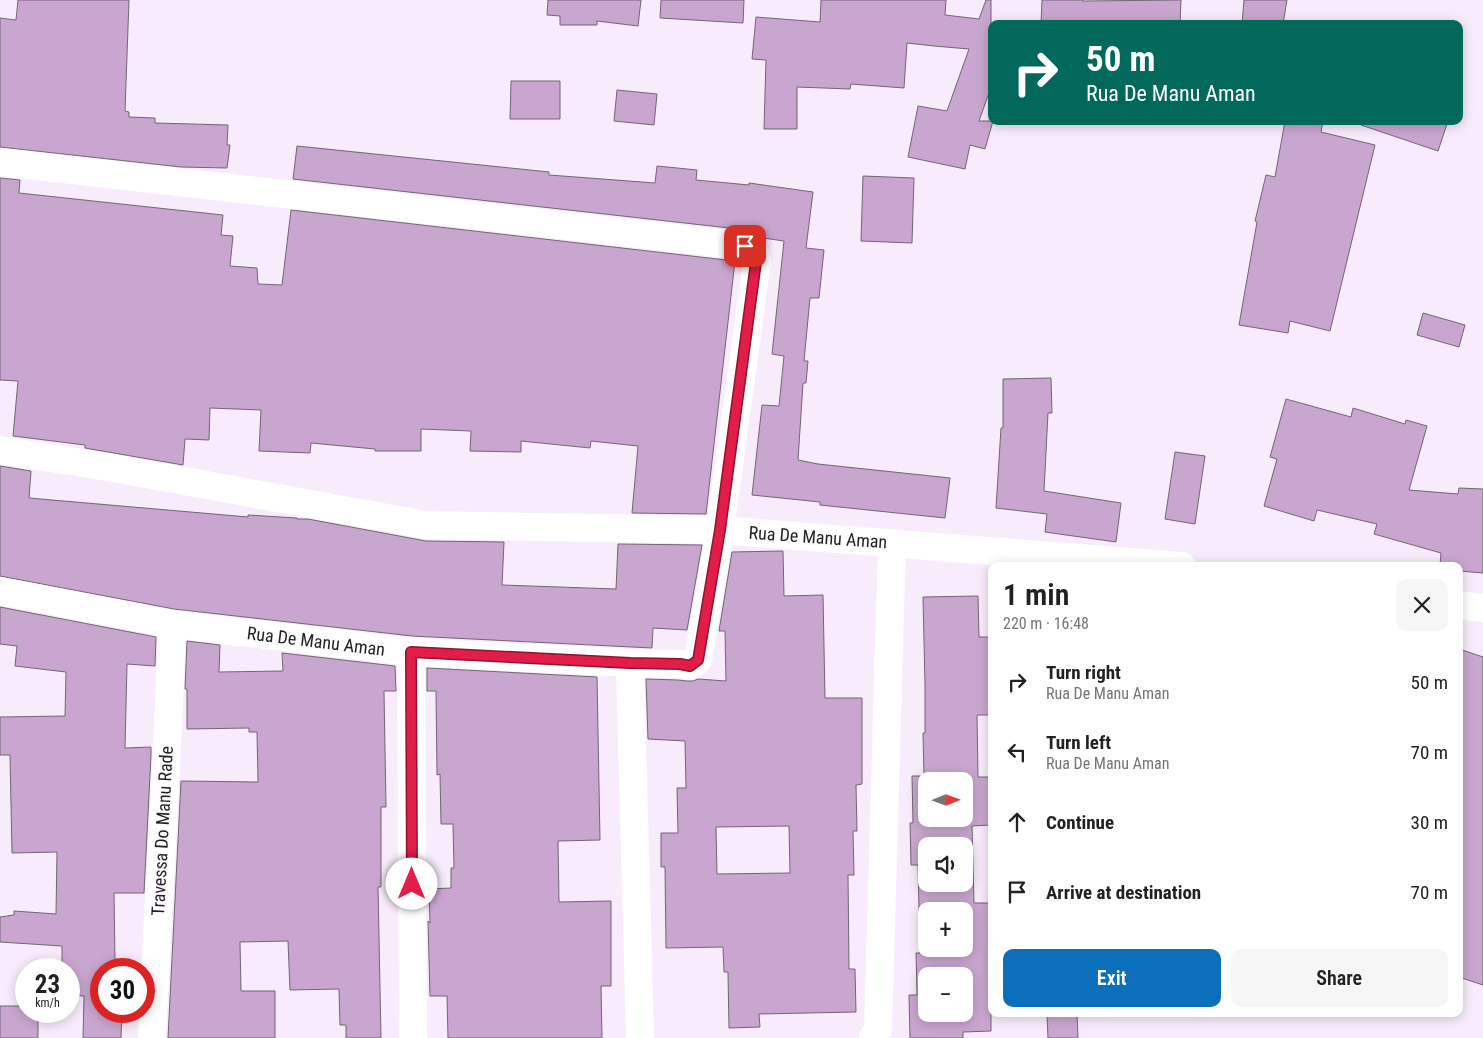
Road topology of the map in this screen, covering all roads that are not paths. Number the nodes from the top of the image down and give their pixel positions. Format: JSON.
{"nodes":[{"id":1,"x":0,"y":162,"type":"edge"},
{"id":2,"x":0,"y":450,"type":"edge"},
{"id":3,"x":720,"y":530,"type":"junction"},
{"id":4,"x":892,"y":543,"type":"junction"},
{"id":5,"x":1132,"y":562,"type":"edge"},
{"id":6,"x":0,"y":591,"type":"edge"},
{"id":7,"x":1463,"y":606,"type":"edge"},
{"id":8,"x":1483,"y":608,"type":"edge"},
{"id":9,"x":172,"y":624,"type":"junction"},
{"id":10,"x":411,"y":652,"type":"junction"},
{"id":11,"x":630,"y":663,"type":"junction"},
{"id":12,"x":152,"y":1038,"type":"edge"},
{"id":13,"x":413,"y":1038,"type":"edge"},
{"id":14,"x":640,"y":1038,"type":"edge"},
{"id":15,"x":873,"y":1038,"type":"edge"}],
"edges":[{"from":1,"to":3,"type":"street"},
{"from":2,"to":3,"type":"street"},
{"from":3,"to":4,"type":"street","name":"Rua De Manu Aman"},
{"from":3,"to":11,"type":"street","name":"Rua De Manu Aman"},
{"from":4,"to":5,"type":"street","name":"Rua De Manu Aman"},
{"from":4,"to":15,"type":"street"},
{"from":6,"to":9,"type":"street","name":"Rua De Manu Aman"},
{"from":7,"to":8,"type":"street"},
{"from":9,"to":10,"type":"street","name":"Rua De Manu Aman"},
{"from":9,"to":12,"type":"street","name":"Travessa Do Manu Rade"},
{"from":10,"to":11,"type":"street","name":"Rua De Manu Aman"},
{"from":10,"to":13,"type":"street"},
{"from":11,"to":14,"type":"street"}]}
